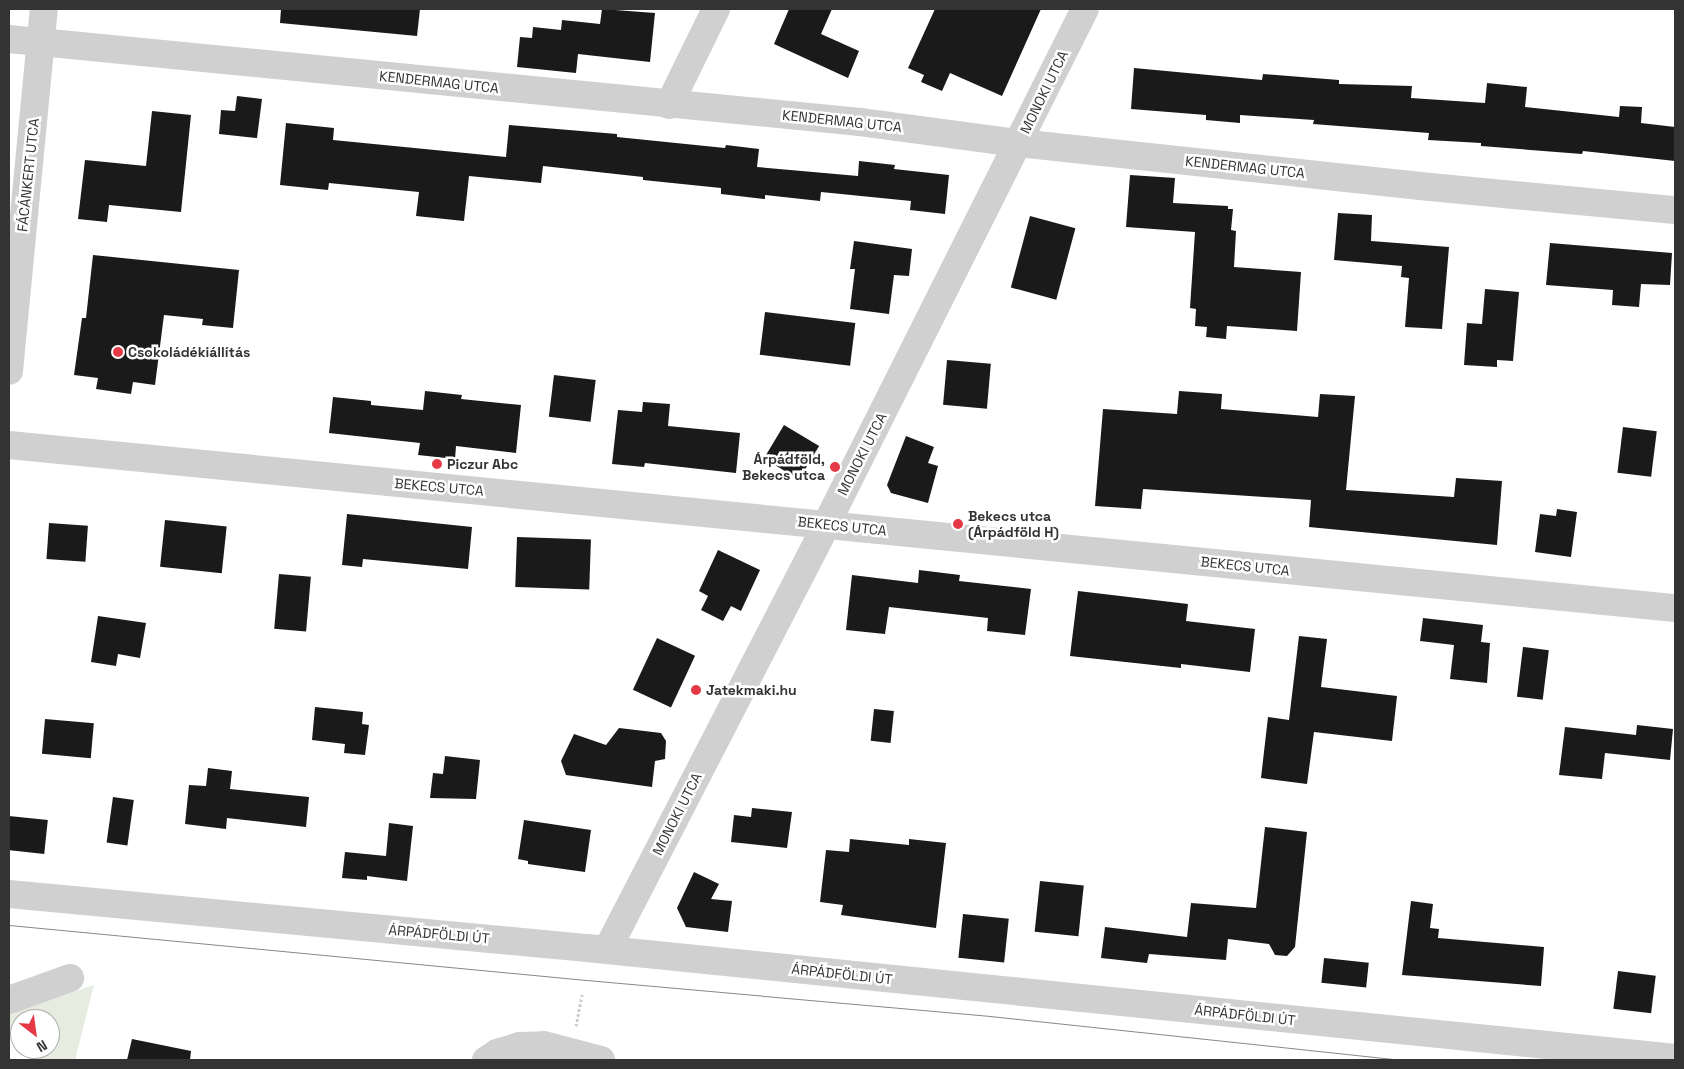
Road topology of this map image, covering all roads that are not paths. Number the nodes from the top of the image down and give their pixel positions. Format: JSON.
{"nodes":[{"id":1,"x":44,"y":9,"type":"edge"},
{"id":2,"x":716,"y":9,"type":"edge"},
{"id":3,"x":1085,"y":9,"type":"edge"},
{"id":4,"x":9,"y":39,"type":"edge"},
{"id":5,"x":41,"y":43,"type":"junction"},
{"id":6,"x":669,"y":105,"type":"junction"},
{"id":7,"x":1018,"y":143,"type":"junction"},
{"id":8,"x":1675,"y":210,"type":"edge"},
{"id":9,"x":9,"y":371,"type":"edge"},
{"id":10,"x":9,"y":445,"type":"edge"},
{"id":11,"x":826,"y":525,"type":"junction"},
{"id":12,"x":1675,"y":608,"type":"edge"},
{"id":13,"x":9,"y":894,"type":"edge"},
{"id":14,"x":608,"y":950,"type":"junction"},
{"id":15,"x":70,"y":978,"type":"dead end"},
{"id":16,"x":9,"y":1000,"type":"edge"},
{"id":17,"x":1675,"y":1058,"type":"edge"},
{"id":18,"x":486,"y":1060,"type":"edge"},
{"id":19,"x":601,"y":1060,"type":"edge"}],
"edges":[{"from":1,"to":5,"type":"street","name":"FÁCÁNKERT UTCA"},
{"from":2,"to":6,"type":"street"},
{"from":3,"to":7,"type":"street","name":"MONOKI UTCA"},
{"from":4,"to":5,"type":"street","name":"KENDERMAG UTCA"},
{"from":5,"to":6,"type":"street","name":"KENDERMAG UTCA"},
{"from":5,"to":9,"type":"street","name":"FÁCÁNKERT UTCA"},
{"from":6,"to":7,"type":"street","name":"KENDERMAG UTCA"},
{"from":7,"to":8,"type":"street","name":"KENDERMAG UTCA"},
{"from":7,"to":11,"type":"street","name":"MONOKI UTCA"},
{"from":10,"to":11,"type":"street","name":"BEKECS UTCA"},
{"from":11,"to":12,"type":"street","name":"BEKECS UTCA"},
{"from":11,"to":14,"type":"street","name":"MONOKI UTCA"},
{"from":13,"to":14,"type":"street","name":"ÁRPÁDFÖLDI ÚT"},
{"from":14,"to":17,"type":"street","name":"ÁRPÁDFÖLDI ÚT"},
{"from":15,"to":16,"type":"street"},
{"from":18,"to":19,"type":"street"}]}
